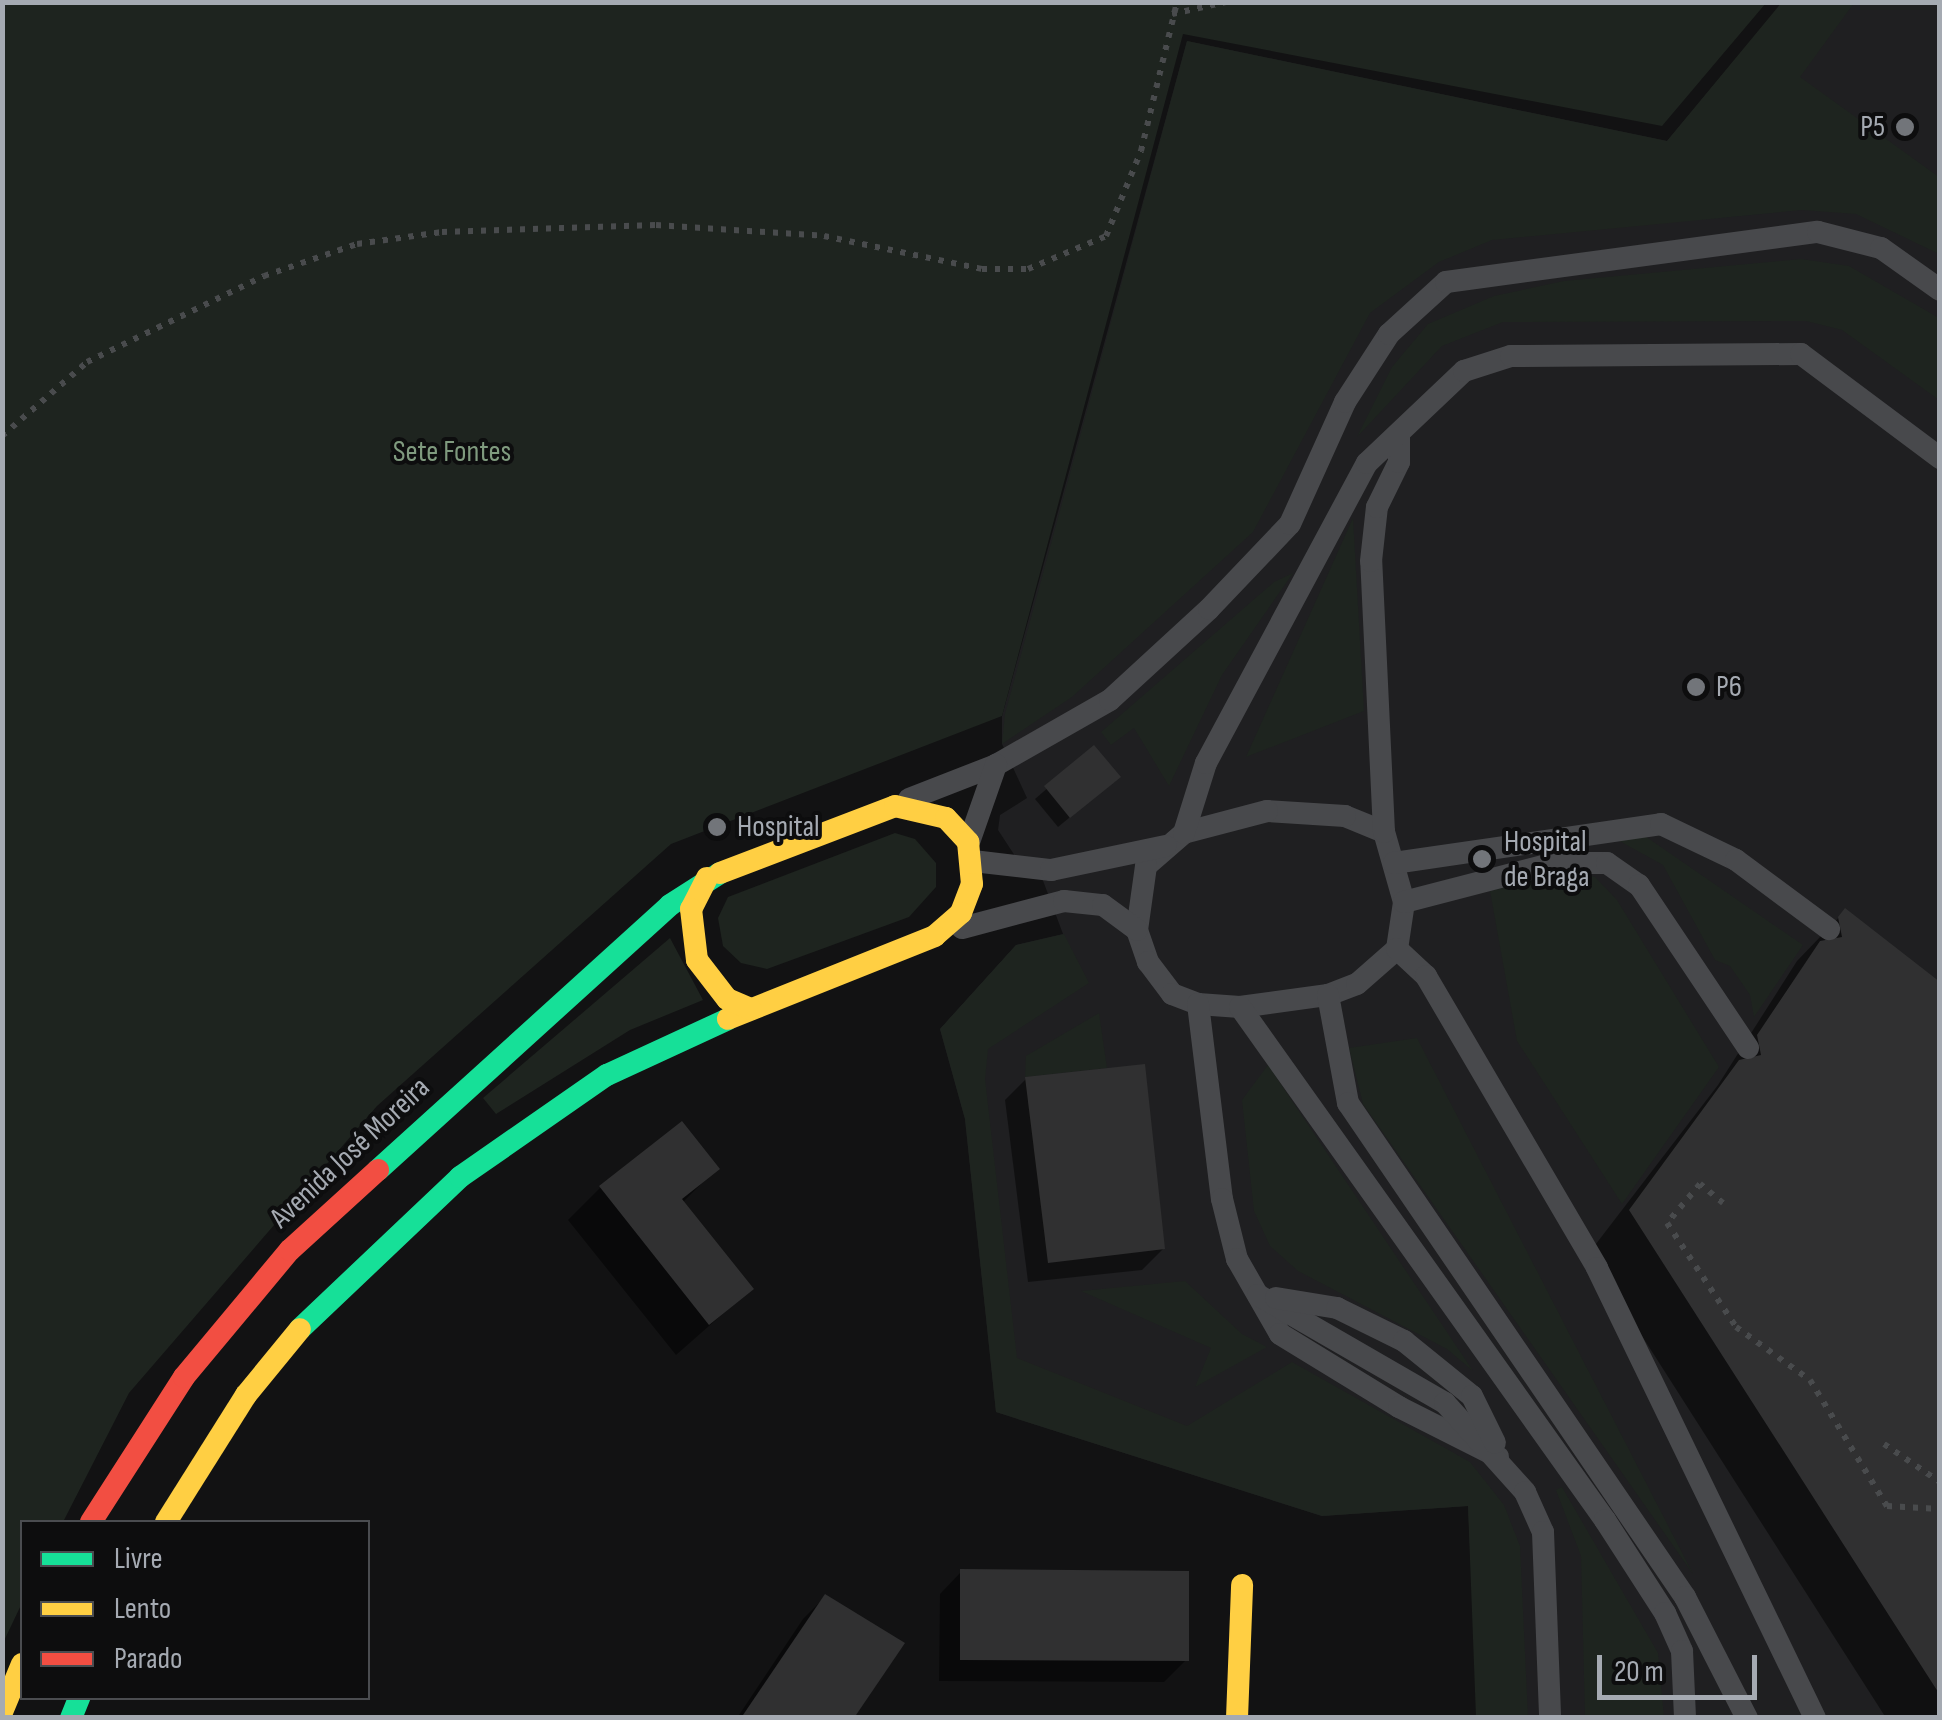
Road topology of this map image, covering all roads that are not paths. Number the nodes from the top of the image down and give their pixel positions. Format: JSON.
{"nodes":[{"id":1,"x":1940,"y":290,"type":"edge"},
{"id":2,"x":1399,"y":436,"type":"junction"},
{"id":3,"x":1940,"y":458,"type":"edge"},
{"id":4,"x":996,"y":765,"type":"junction"},
{"id":5,"x":894,"y":806,"type":"junction"},
{"id":6,"x":1384,"y":832,"type":"junction"},
{"id":7,"x":1176,"y":839,"type":"junction"},
{"id":8,"x":971,"y":852,"type":"junction"},
{"id":9,"x":1394,"y":862,"type":"junction"},
{"id":10,"x":707,"y":878,"type":"junction"},
{"id":11,"x":1404,"y":902,"type":"junction"},
{"id":12,"x":1829,"y":929,"type":"dead end"},
{"id":13,"x":1137,"y":930,"type":"junction"},
{"id":14,"x":934,"y":936,"type":"junction"},
{"id":15,"x":1397,"y":949,"type":"junction"},
{"id":16,"x":1328,"y":995,"type":"junction"},
{"id":17,"x":1198,"y":1004,"type":"junction"},
{"id":18,"x":1240,"y":1007,"type":"junction"},
{"id":19,"x":751,"y":1008,"type":"junction"},
{"id":20,"x":1748,"y":1048,"type":"dead end"},
{"id":21,"x":1258,"y":1296,"type":"junction"},
{"id":22,"x":1498,"y":1457,"type":"junction"},
{"id":23,"x":92,"y":1520,"type":"edge"},
{"id":24,"x":167,"y":1520,"type":"edge"},
{"id":25,"x":1242,"y":1585,"type":"dead end"},
{"id":26,"x":20,"y":1669,"type":"edge"},
{"id":27,"x":2,"y":1712,"type":"edge"},
{"id":28,"x":1238,"y":1718,"type":"edge"},
{"id":29,"x":1550,"y":1718,"type":"edge"},
{"id":30,"x":1686,"y":1718,"type":"edge"},
{"id":31,"x":1747,"y":1718,"type":"edge"},
{"id":32,"x":1815,"y":1718,"type":"edge"}],
"edges":[{"from":1,"to":4,"type":"lane"},
{"from":2,"to":3,"type":"lane"},
{"from":2,"to":6,"type":"lane"},
{"from":2,"to":7,"type":"lane"},
{"from":4,"to":5,"type":"lane"},
{"from":4,"to":8,"type":"lane"},
{"from":5,"to":8,"type":"street"},
{"from":5,"to":10,"type":"street","name":"Avenida José Moreira"},
{"from":6,"to":7,"type":"lane"},
{"from":6,"to":9,"type":"lane"},
{"from":7,"to":8,"type":"lane"},
{"from":7,"to":13,"type":"lane"},
{"from":8,"to":14,"type":"street"},
{"from":9,"to":11,"type":"lane"},
{"from":9,"to":12,"type":"lane"},
{"from":10,"to":19,"type":"street"},
{"from":10,"to":23,"type":"street","name":"Avenida José Moreira"},
{"from":11,"to":15,"type":"lane"},
{"from":11,"to":20,"type":"lane"},
{"from":13,"to":14,"type":"lane"},
{"from":13,"to":17,"type":"lane"},
{"from":14,"to":19,"type":"street"},
{"from":15,"to":16,"type":"lane"},
{"from":15,"to":32,"type":"lane"},
{"from":16,"to":18,"type":"lane"},
{"from":16,"to":31,"type":"lane"},
{"from":17,"to":18,"type":"lane"},
{"from":17,"to":21,"type":"lane"},
{"from":18,"to":30,"type":"lane"},
{"from":19,"to":24,"type":"street"},
{"from":21,"to":22,"type":"lane"},
{"from":21,"to":22,"type":"lane"},
{"from":22,"to":29,"type":"lane"},
{"from":25,"to":28,"type":"street"},
{"from":26,"to":27,"type":"street"}]}
